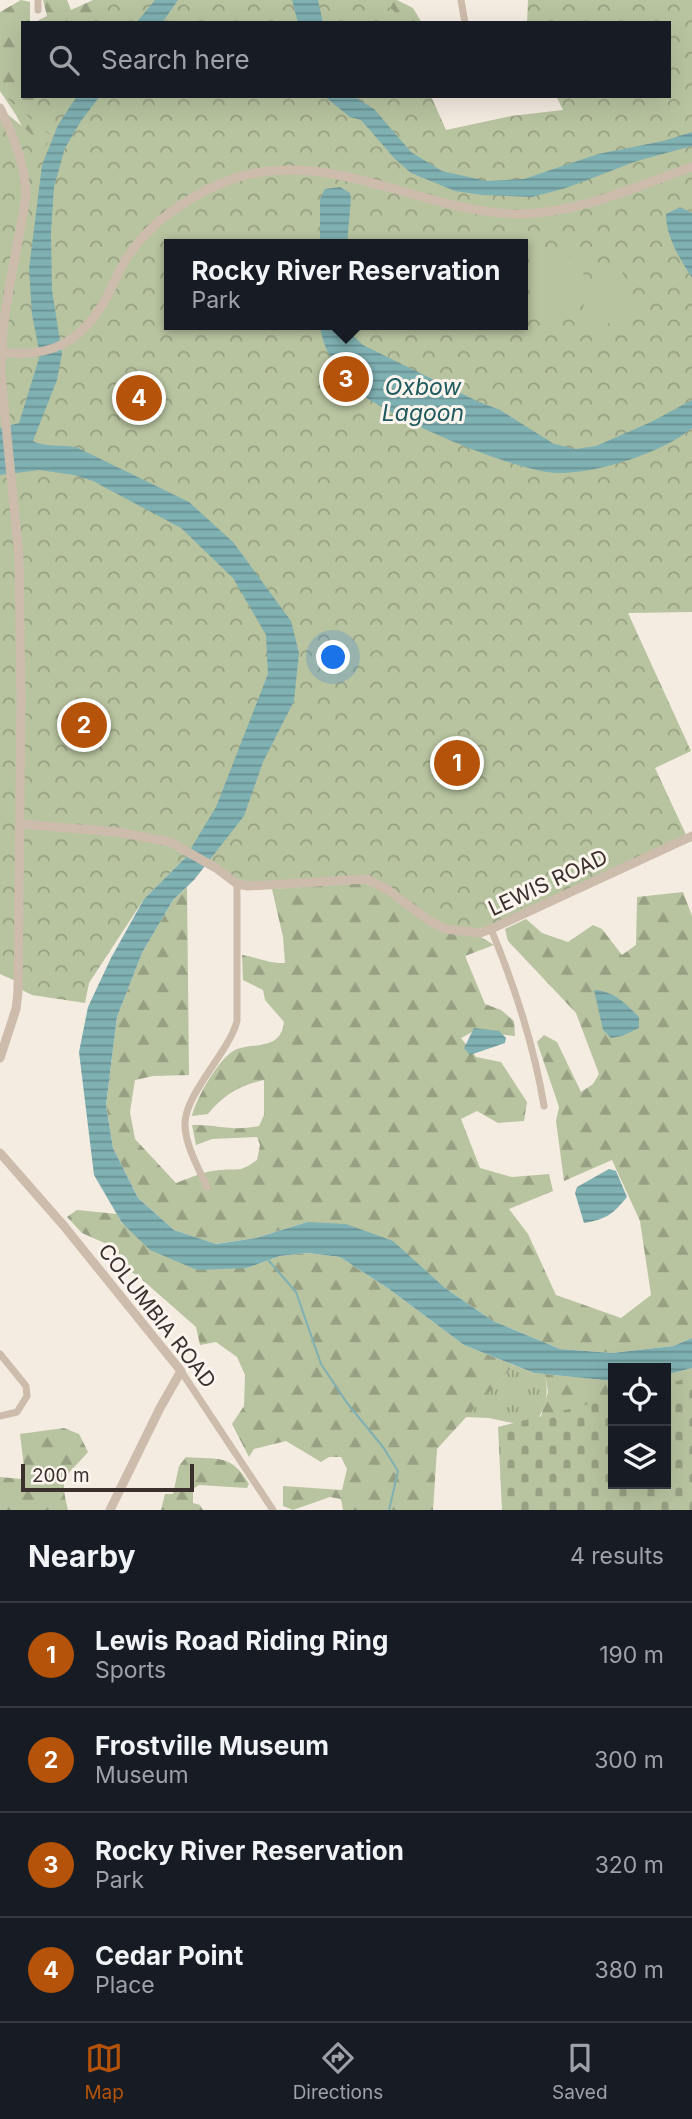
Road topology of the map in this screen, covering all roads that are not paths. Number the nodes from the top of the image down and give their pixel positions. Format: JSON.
{"nodes":[{"id":1,"x":38,"y":0,"type":"edge"},
{"id":2,"x":461,"y":0,"type":"edge"},
{"id":3,"x":38,"y":10,"type":"dead end"},
{"id":4,"x":465,"y":21,"type":"edge"},
{"id":5,"x":0,"y":108,"type":"edge"},
{"id":6,"x":692,"y":167,"type":"edge"},
{"id":7,"x":0,"y":352,"type":"edge"},
{"id":8,"x":20,"y":824,"type":"junction"},
{"id":9,"x":692,"y":836,"type":"edge"},
{"id":10,"x":237,"y":884,"type":"junction"},
{"id":11,"x":491,"y":929,"type":"junction"},
{"id":12,"x":0,"y":1058,"type":"edge"},
{"id":13,"x":544,"y":1107,"type":"dead end"},
{"id":14,"x":0,"y":1153,"type":"edge"},
{"id":15,"x":206,"y":1187,"type":"dead end"},
{"id":16,"x":0,"y":1354,"type":"edge"},
{"id":17,"x":181,"y":1371,"type":"junction"},
{"id":18,"x":0,"y":1416,"type":"edge"},
{"id":19,"x":110,"y":1510,"type":"edge"},
{"id":20,"x":273,"y":1510,"type":"edge"}],
"edges":[{"from":1,"to":3,"type":"street"},
{"from":2,"to":4,"type":"street"},
{"from":5,"to":7,"type":"street"},
{"from":6,"to":7,"type":"street"},
{"from":7,"to":8,"type":"street"},
{"from":8,"to":10,"type":"street"},
{"from":8,"to":12,"type":"street"},
{"from":9,"to":11,"type":"street","name":"LEWIS ROAD"},
{"from":10,"to":11,"type":"street","name":"LEWIS ROAD"},
{"from":10,"to":15,"type":"street"},
{"from":11,"to":13,"type":"street"},
{"from":14,"to":17,"type":"street","name":"COLUMBIA ROAD"},
{"from":16,"to":18,"type":"street"},
{"from":17,"to":19,"type":"street"},
{"from":17,"to":20,"type":"street","name":"COLUMBIA ROAD"}]}
